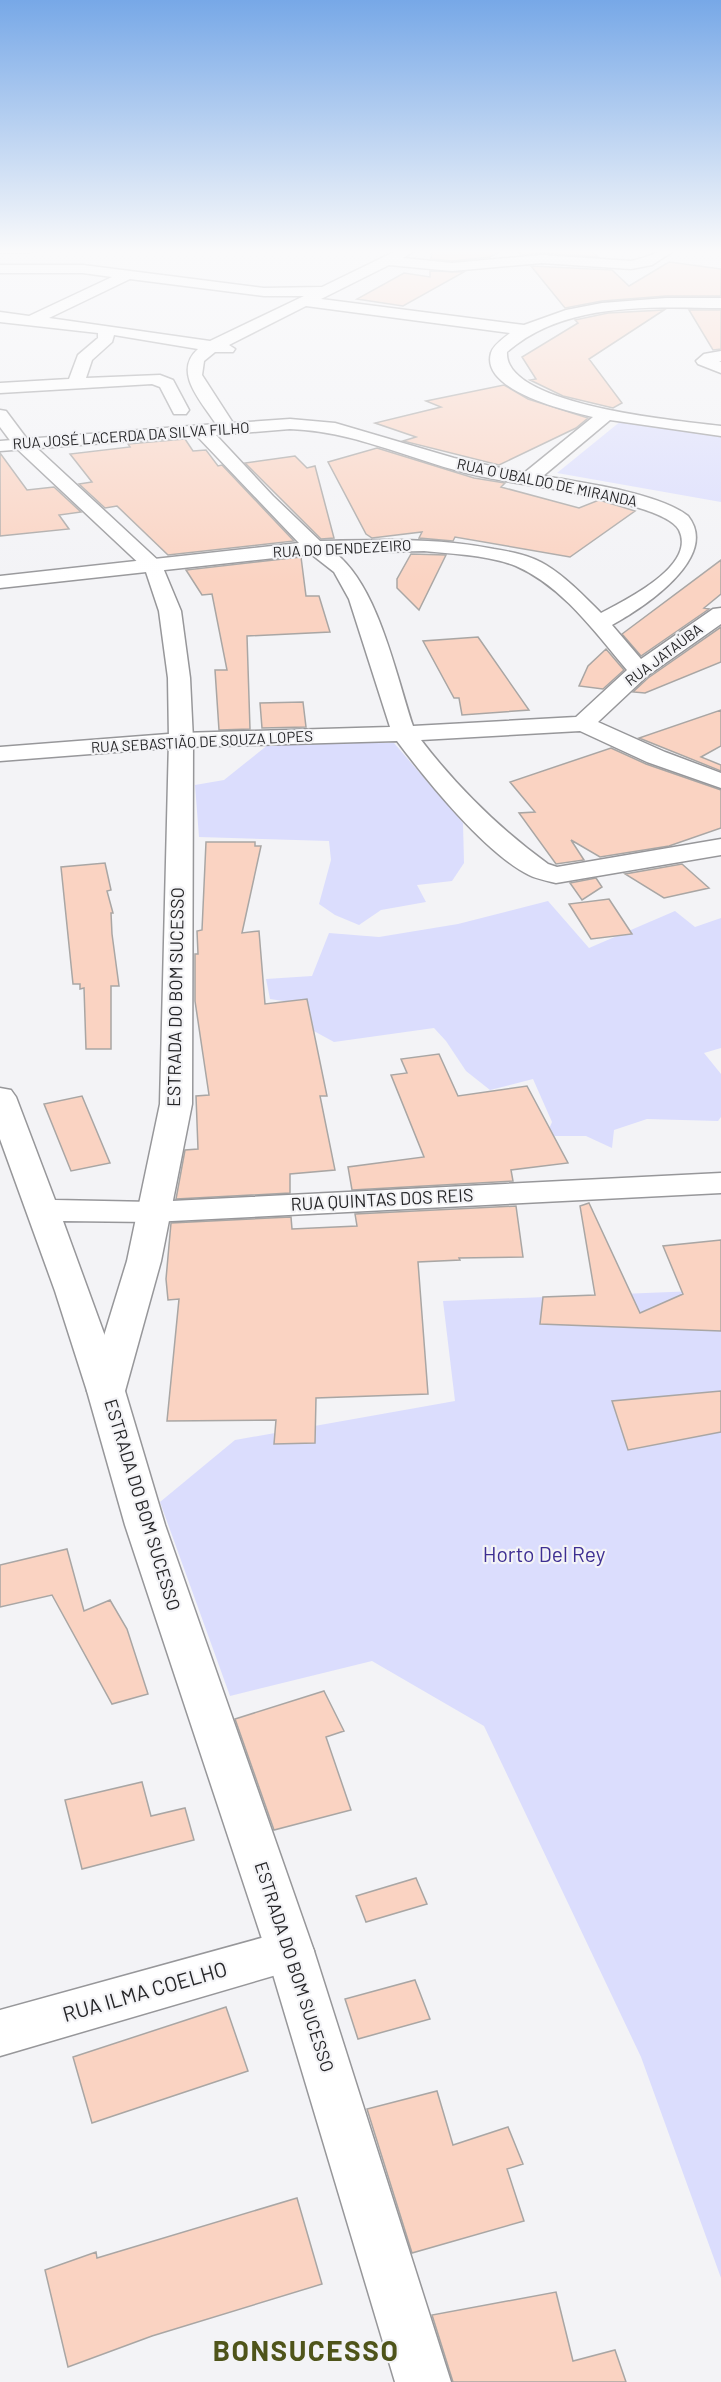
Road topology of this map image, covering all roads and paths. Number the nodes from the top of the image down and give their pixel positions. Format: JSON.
{"nodes":[{"id":1,"x":83,"y":361,"type":"edge"},
{"id":2,"x":196,"y":361,"type":"edge"},
{"id":3,"x":500,"y":361,"type":"edge"},
{"id":4,"x":704,"y":361,"type":"edge"},
{"id":5,"x":721,"y":368,"type":"edge"},
{"id":6,"x":76,"y":382,"type":"junction"},
{"id":7,"x":0,"y":388,"type":"edge"},
{"id":8,"x":180,"y":410,"type":"dead end"},
{"id":9,"x":607,"y":414,"type":"junction"},
{"id":10,"x":0,"y":415,"type":"edge"},
{"id":11,"x":334,"y":427,"type":"joint"},
{"id":12,"x":228,"y":430,"type":"junction"},
{"id":13,"x":721,"y":431,"type":"edge"},
{"id":14,"x":203,"y":432,"type":"junction"},
{"id":15,"x":11,"y":445,"type":"edge"},
{"id":16,"x":526,"y":480,"type":"junction"},
{"id":17,"x":315,"y":547,"type":"junction"},
{"id":18,"x":154,"y":567,"type":"junction"},
{"id":19,"x":0,"y":582,"type":"edge"},
{"id":20,"x":721,"y":614,"type":"edge"},
{"id":21,"x":599,"y":623,"type":"junction"},
{"id":22,"x":639,"y":670,"type":"junction"},
{"id":23,"x":583,"y":724,"type":"junction"},
{"id":24,"x":404,"y":734,"type":"junction"},
{"id":25,"x":181,"y":740,"type":"junction"},
{"id":26,"x":0,"y":754,"type":"edge"},
{"id":27,"x":721,"y":781,"type":"edge"},
{"id":28,"x":721,"y":847,"type":"edge"},
{"id":29,"x":0,"y":1097,"type":"edge"},
{"id":30,"x":721,"y":1183,"type":"edge"},
{"id":31,"x":43,"y":1210,"type":"junction"},
{"id":32,"x":152,"y":1212,"type":"junction"},
{"id":33,"x":106,"y":1391,"type":"junction"},
{"id":34,"x":290,"y":1951,"type":"junction"},
{"id":35,"x":0,"y":2033,"type":"edge"},
{"id":36,"x":423,"y":2382,"type":"edge"}],
"edges":[{"from":1,"to":6,"type":"street"},
{"from":2,"to":12,"type":"street"},
{"from":3,"to":9,"type":"street"},
{"from":4,"to":5,"type":"street"},
{"from":6,"to":7,"type":"street"},
{"from":6,"to":8,"type":"street"},
{"from":9,"to":13,"type":"street"},
{"from":9,"to":16,"type":"street"},
{"from":10,"to":15,"type":"street","name":"ESTRADA DO BOM SUCESSO"},
{"from":11,"to":12,"type":"street","name":"RUA JOSÉ LACERDA DA SILVA FILHO"},
{"from":11,"to":16,"type":"street","name":"RUA O UBALDO DE MIRANDA"},
{"from":12,"to":14,"type":"street","name":"RUA JOSÉ LACERDA DA SILVA FILHO"},
{"from":14,"to":15,"type":"street","name":"RUA JOSÉ LACERDA DA SILVA FILHO"},
{"from":14,"to":17,"type":"street"},
{"from":15,"to":18,"type":"street","name":"ESTRADA DO BOM SUCESSO"},
{"from":16,"to":21,"type":"street","name":"RUA O UBALDO DE MIRANDA"},
{"from":17,"to":18,"type":"street","name":"RUA DO DENDEZEIRO"},
{"from":17,"to":21,"type":"street","name":"RUA DO DENDEZEIRO"},
{"from":17,"to":24,"type":"street"},
{"from":18,"to":19,"type":"street","name":"RUA DO DENDEZEIRO"},
{"from":18,"to":25,"type":"street","name":"ESTRADA DO BOM SUCESSO"},
{"from":20,"to":22,"type":"street","name":"RUA JATAÚBA"},
{"from":21,"to":22,"type":"street","name":"RUA DO DENDEZEIRO"},
{"from":22,"to":23,"type":"street","name":"RUA JATAÚBA"},
{"from":23,"to":24,"type":"street","name":"RUA SEBASTIÃO DE SOUZA LOPES"},
{"from":23,"to":27,"type":"street"},
{"from":24,"to":25,"type":"street","name":"RUA SEBASTIÃO DE SOUZA LOPES"},
{"from":24,"to":28,"type":"street"},
{"from":25,"to":26,"type":"street","name":"RUA SEBASTIÃO DE SOUZA LOPES"},
{"from":25,"to":32,"type":"street","name":"ESTRADA DO BOM SUCESSO"},
{"from":29,"to":31,"type":"street"},
{"from":30,"to":32,"type":"street","name":"RUA QUINTAS DOS REIS"},
{"from":31,"to":32,"type":"street","name":"RUA QUINTAS DOS REIS"},
{"from":31,"to":33,"type":"street"},
{"from":32,"to":33,"type":"street","name":"ESTRADA DO BOM SUCESSO"},
{"from":33,"to":34,"type":"street","name":"ESTRADA DO BOM SUCESSO"},
{"from":34,"to":35,"type":"street","name":"RUA ILMA COELHO"},
{"from":34,"to":36,"type":"street","name":"ESTRADA DO BOM SUCESSO"}]}
